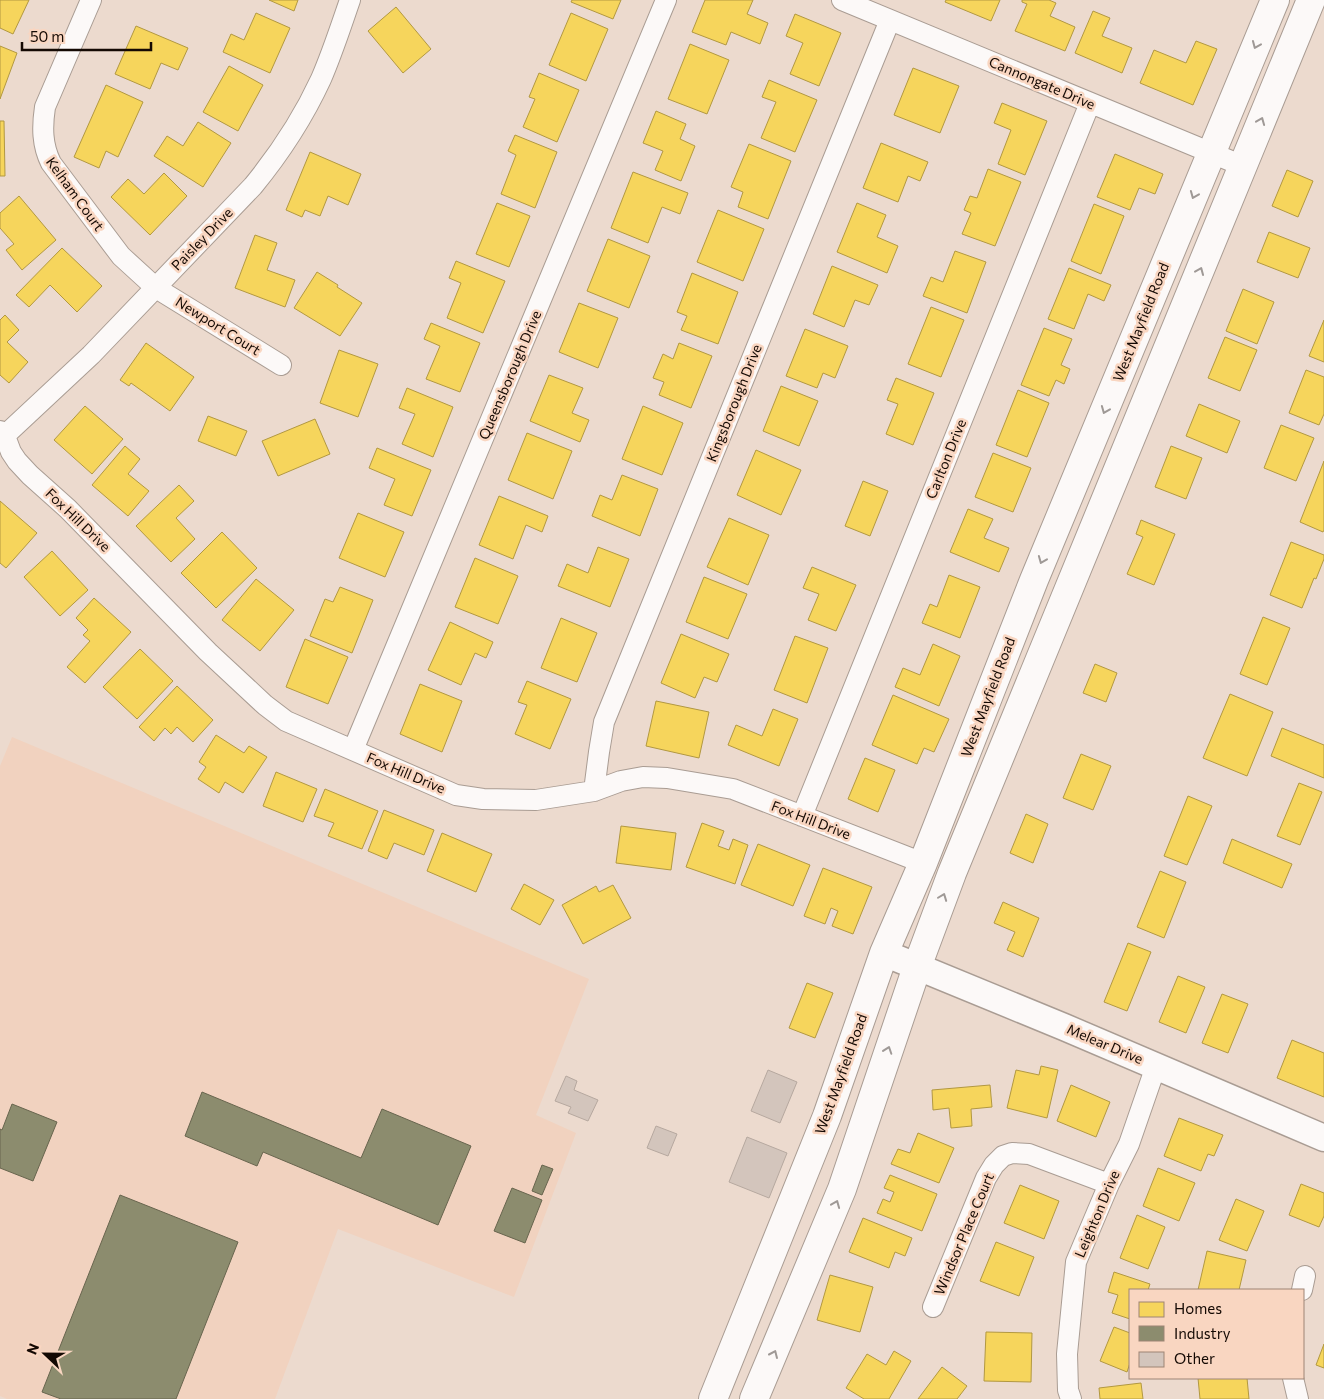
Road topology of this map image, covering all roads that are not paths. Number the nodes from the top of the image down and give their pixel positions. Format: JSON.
{"nodes":[{"id":1,"x":92,"y":0,"type":"edge"},
{"id":2,"x":350,"y":0,"type":"edge"},
{"id":3,"x":666,"y":0,"type":"edge"},
{"id":4,"x":842,"y":0,"type":"edge"},
{"id":5,"x":1275,"y":0,"type":"edge"},
{"id":6,"x":1311,"y":0,"type":"edge"},
{"id":7,"x":890,"y":20,"type":"junction"},
{"id":8,"x":1090,"y":103,"type":"junction"},
{"id":9,"x":1211,"y":153,"type":"junction"},
{"id":10,"x":1243,"y":166,"type":"junction"},
{"id":11,"x":156,"y":288,"type":"junction"},
{"id":12,"x":281,"y":365,"type":"dead end"},
{"id":13,"x":2,"y":435,"type":"edge"},
{"id":14,"x":353,"y":750,"type":"junction"},
{"id":15,"x":594,"y":791,"type":"junction"},
{"id":16,"x":802,"y":816,"type":"junction"},
{"id":17,"x":923,"y":863,"type":"junction"},
{"id":18,"x":884,"y":953,"type":"junction"},
{"id":19,"x":917,"y":967,"type":"junction"},
{"id":20,"x":1156,"y":1066,"type":"junction"},
{"id":21,"x":1324,"y":1138,"type":"edge"},
{"id":22,"x":1109,"y":1184,"type":"junction"},
{"id":23,"x":933,"y":1307,"type":"dead end"},
{"id":24,"x":1293,"y":1379,"type":"edge"},
{"id":25,"x":713,"y":1399,"type":"edge"},
{"id":26,"x":754,"y":1399,"type":"edge"},
{"id":27,"x":1071,"y":1399,"type":"edge"},
{"id":28,"x":1298,"y":1399,"type":"edge"}],
"edges":[{"from":1,"to":11,"type":"street","name":"Kelham Court"},
{"from":2,"to":11,"type":"street","name":"Paisley Drive"},
{"from":3,"to":14,"type":"street","name":"Queensborough Drive"},
{"from":4,"to":7,"type":"street","name":"Cannongate Drive"},
{"from":5,"to":9,"type":"main road","name":"West Mayfield Road","one_way":true},
{"from":10,"to":6,"type":"main road","one_way":true},
{"from":7,"to":8,"type":"street","name":"Cannongate Drive"},
{"from":7,"to":15,"type":"street","name":"Kingsborough Drive"},
{"from":8,"to":9,"type":"street","name":"Cannongate Drive"},
{"from":8,"to":16,"type":"street","name":"Carlton Drive"},
{"from":9,"to":10,"type":"street","name":"Cannongate Drive"},
{"from":9,"to":17,"type":"main road","name":"West Mayfield Road","one_way":true},
{"from":19,"to":10,"type":"main road","one_way":true},
{"from":11,"to":12,"type":"street","name":"Newport Court"},
{"from":11,"to":13,"type":"street","name":"Paisley Drive"},
{"from":13,"to":14,"type":"street","name":"Fox Hill Drive"},
{"from":14,"to":15,"type":"street","name":"Fox Hill Drive"},
{"from":15,"to":16,"type":"street","name":"Fox Hill Drive"},
{"from":16,"to":17,"type":"street","name":"Fox Hill Drive"},
{"from":17,"to":18,"type":"main road","name":"West Mayfield Road"},
{"from":18,"to":19,"type":"street","name":"Melear Drive"},
{"from":18,"to":25,"type":"main road","name":"West Mayfield Road"},
{"from":19,"to":20,"type":"street","name":"Melear Drive"},
{"from":26,"to":19,"type":"main road","one_way":true},
{"from":20,"to":21,"type":"street","name":"Melear Drive"},
{"from":20,"to":22,"type":"street","name":"Leighton Drive"},
{"from":22,"to":23,"type":"street","name":"Windsor Place Court"},
{"from":22,"to":27,"type":"street","name":"Leighton Drive"},
{"from":24,"to":28,"type":"street"}]}
